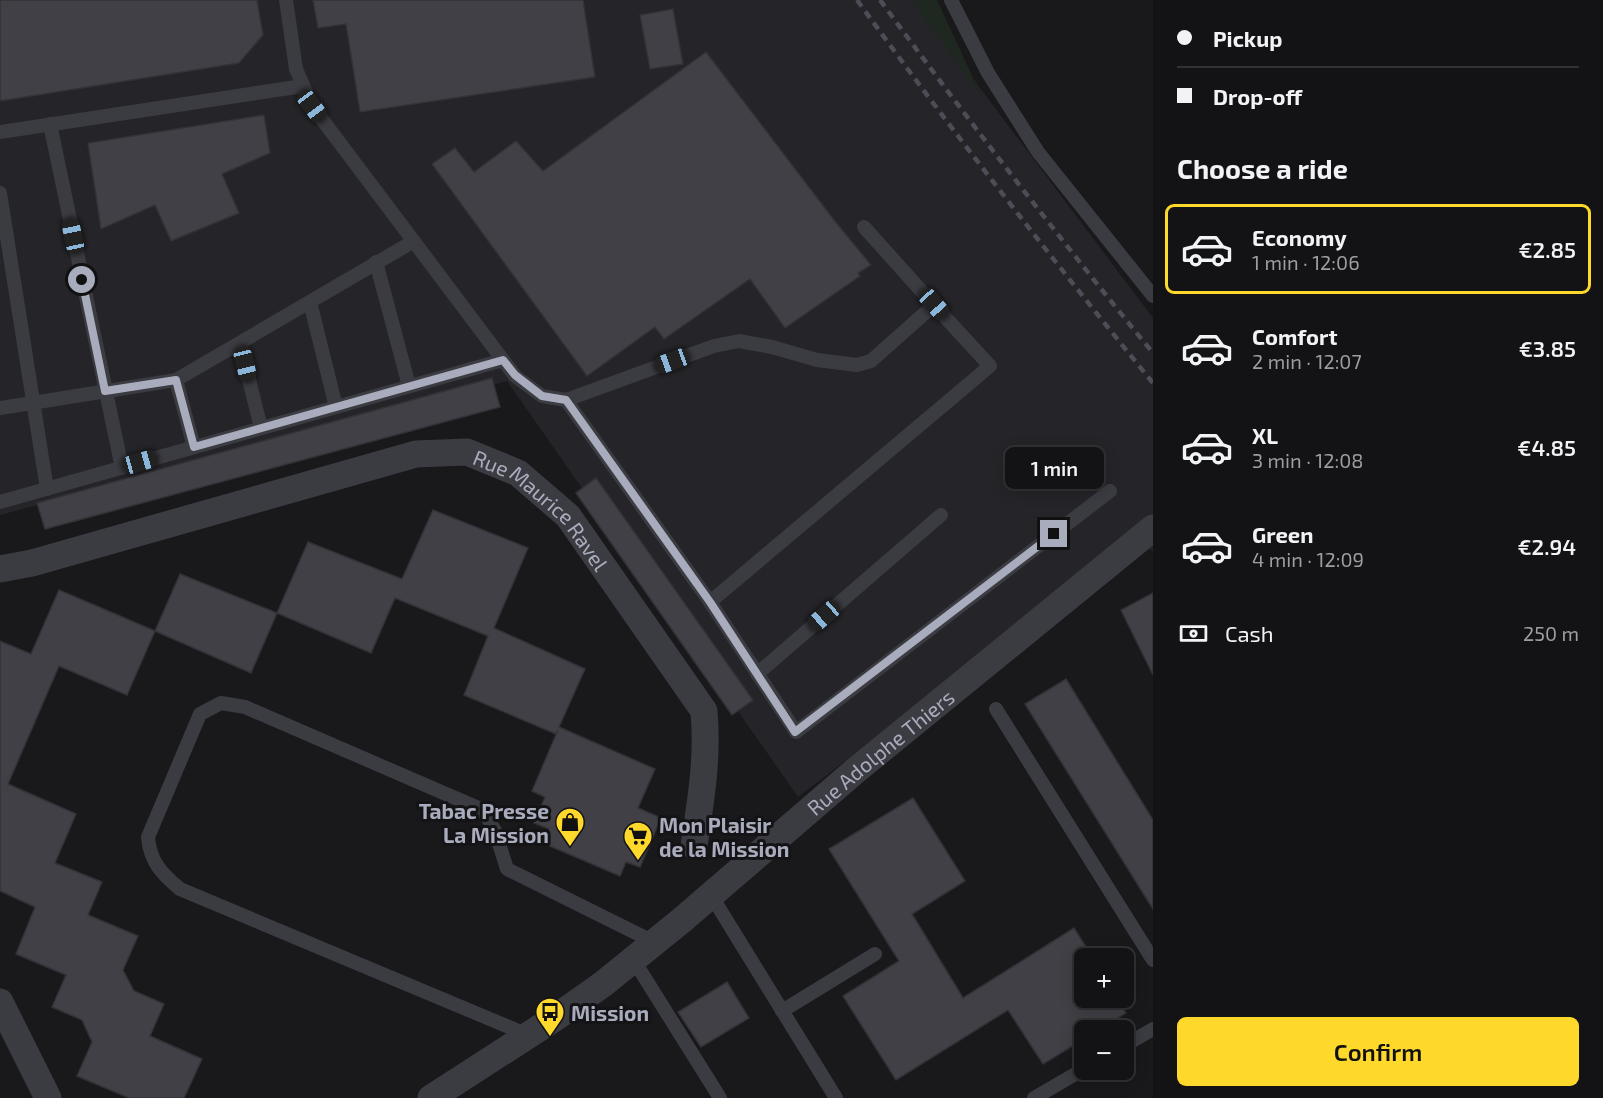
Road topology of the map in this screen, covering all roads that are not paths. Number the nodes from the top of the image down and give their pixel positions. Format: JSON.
{"nodes":[{"id":1,"x":286,"y":0,"type":"edge"},
{"id":2,"x":951,"y":0,"type":"edge"},
{"id":3,"x":303,"y":86,"type":"junction"},
{"id":4,"x":50,"y":124,"type":"junction"},
{"id":5,"x":0,"y":132,"type":"edge"},
{"id":6,"x":0,"y":193,"type":"edge"},
{"id":7,"x":864,"y":227,"type":"dead end"},
{"id":8,"x":414,"y":241,"type":"junction"},
{"id":9,"x":376,"y":262,"type":"junction"},
{"id":10,"x":1153,"y":296,"type":"edge"},
{"id":11,"x":310,"y":302,"type":"junction"},
{"id":12,"x":934,"y":304,"type":"junction"},
{"id":13,"x":240,"y":343,"type":"junction"},
{"id":14,"x":503,"y":360,"type":"junction"},
{"id":15,"x":176,"y":380,"type":"junction"},
{"id":16,"x":409,"y":386,"type":"junction"},
{"id":17,"x":105,"y":391,"type":"junction"},
{"id":18,"x":566,"y":400,"type":"junction"},
{"id":19,"x":33,"y":403,"type":"junction"},
{"id":20,"x":336,"y":407,"type":"junction"},
{"id":21,"x":0,"y":408,"type":"edge"},
{"id":22,"x":261,"y":428,"type":"junction"},
{"id":23,"x":194,"y":447,"type":"junction"},
{"id":24,"x":122,"y":468,"type":"junction"},
{"id":25,"x":47,"y":489,"type":"junction"},
{"id":26,"x":1110,"y":491,"type":"dead end"},
{"id":27,"x":0,"y":502,"type":"edge"},
{"id":28,"x":941,"y":515,"type":"dead end"},
{"id":29,"x":1153,"y":528,"type":"edge"},
{"id":30,"x":0,"y":569,"type":"edge"},
{"id":31,"x":710,"y":602,"type":"junction"},
{"id":32,"x":757,"y":674,"type":"junction"},
{"id":33,"x":996,"y":710,"type":"dead end"},
{"id":34,"x":694,"y":846,"type":"dead end"},
{"id":35,"x":711,"y":895,"type":"junction"},
{"id":36,"x":654,"y":942,"type":"junction"},
{"id":37,"x":876,"y":954,"type":"dead end"},
{"id":38,"x":633,"y":959,"type":"junction"},
{"id":39,"x":1153,"y":960,"type":"edge"},
{"id":40,"x":0,"y":1002,"type":"edge"},
{"id":41,"x":782,"y":1011,"type":"junction"},
{"id":42,"x":1153,"y":1029,"type":"edge"},
{"id":43,"x":528,"y":1035,"type":"junction"},
{"id":44,"x":1134,"y":1040,"type":"edge"},
{"id":45,"x":1074,"y":1075,"type":"edge"},
{"id":46,"x":48,"y":1098,"type":"edge"},
{"id":47,"x":431,"y":1098,"type":"edge"},
{"id":48,"x":720,"y":1098,"type":"edge"},
{"id":49,"x":836,"y":1098,"type":"edge"},
{"id":50,"x":1034,"y":1098,"type":"edge"}],
"edges":[{"from":1,"to":3,"type":"lane"},
{"from":2,"to":10,"type":"lane"},
{"from":3,"to":4,"type":"lane"},
{"from":3,"to":8,"type":"lane"},
{"from":4,"to":5,"type":"lane"},
{"from":4,"to":17,"type":"lane"},
{"from":6,"to":19,"type":"lane"},
{"from":7,"to":12,"type":"lane"},
{"from":8,"to":9,"type":"lane"},
{"from":8,"to":14,"type":"lane"},
{"from":9,"to":11,"type":"lane"},
{"from":9,"to":16,"type":"lane"},
{"from":11,"to":13,"type":"lane"},
{"from":11,"to":20,"type":"lane"},
{"from":12,"to":18,"type":"lane"},
{"from":12,"to":31,"type":"lane"},
{"from":13,"to":15,"type":"lane"},
{"from":13,"to":22,"type":"lane"},
{"from":14,"to":16,"type":"lane"},
{"from":14,"to":18,"type":"lane"},
{"from":15,"to":17,"type":"lane"},
{"from":15,"to":23,"type":"lane"},
{"from":16,"to":20,"type":"lane"},
{"from":17,"to":19,"type":"lane"},
{"from":17,"to":24,"type":"lane"},
{"from":18,"to":31,"type":"lane"},
{"from":19,"to":21,"type":"lane"},
{"from":19,"to":25,"type":"lane"},
{"from":20,"to":22,"type":"lane"},
{"from":22,"to":23,"type":"lane"},
{"from":23,"to":24,"type":"lane"},
{"from":24,"to":25,"type":"lane"},
{"from":25,"to":27,"type":"lane"},
{"from":26,"to":32,"type":"lane"},
{"from":28,"to":32,"type":"lane"},
{"from":29,"to":35,"type":"street","name":"Rue Adolphe Thiers"},
{"from":30,"to":34,"type":"street","name":"Rue Maurice Ravel"},
{"from":31,"to":32,"type":"lane"},
{"from":33,"to":39,"type":"lane"},
{"from":35,"to":36,"type":"street","name":"Rue Adolphe Thiers"},
{"from":35,"to":41,"type":"lane"},
{"from":36,"to":38,"type":"street","name":"Rue Adolphe Thiers"},
{"from":36,"to":43,"type":"lane"},
{"from":37,"to":41,"type":"lane"},
{"from":38,"to":43,"type":"street","name":"Rue Adolphe Thiers"},
{"from":38,"to":48,"type":"lane"},
{"from":40,"to":46,"type":"street"},
{"from":41,"to":49,"type":"lane"},
{"from":42,"to":44,"type":"lane"},
{"from":43,"to":47,"type":"street","name":"Rue Adolphe Thiers"},
{"from":45,"to":50,"type":"lane"}]}
